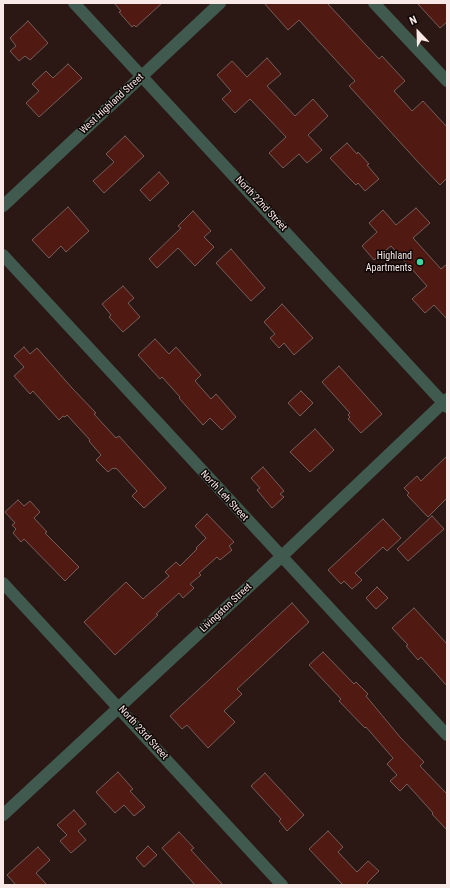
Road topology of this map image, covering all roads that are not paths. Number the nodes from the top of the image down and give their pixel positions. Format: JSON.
{"nodes":[{"id":1,"x":74,"y":3,"type":"edge"},
{"id":2,"x":220,"y":3,"type":"edge"},
{"id":3,"x":374,"y":3,"type":"edge"},
{"id":4,"x":142,"y":76,"type":"junction"},
{"id":5,"x":447,"y":81,"type":"edge"},
{"id":6,"x":3,"y":206,"type":"edge"},
{"id":7,"x":3,"y":255,"type":"edge"},
{"id":8,"x":446,"y":403,"type":"edge"},
{"id":9,"x":281,"y":557,"type":"junction"},
{"id":10,"x":3,"y":583,"type":"edge"},
{"id":11,"x":119,"y":707,"type":"junction"},
{"id":12,"x":447,"y":735,"type":"edge"},
{"id":13,"x":3,"y":814,"type":"edge"},
{"id":14,"x":282,"y":885,"type":"edge"}],
"edges":[{"from":1,"to":4,"type":"street","name":"North 22nd Street"},
{"from":2,"to":4,"type":"street","name":"West Highland Street"},
{"from":3,"to":5,"type":"street"},
{"from":4,"to":6,"type":"street","name":"West Highland Street"},
{"from":4,"to":8,"type":"street","name":"North 22nd Street"},
{"from":7,"to":9,"type":"street","name":"North Leh Street"},
{"from":8,"to":9,"type":"street","name":"Livingston Street"},
{"from":9,"to":11,"type":"street","name":"Livingston Street"},
{"from":9,"to":12,"type":"street","name":"North Leh Street"},
{"from":10,"to":11,"type":"street","name":"North 23rd Street"},
{"from":11,"to":13,"type":"street","name":"Livingston Street"},
{"from":11,"to":14,"type":"street","name":"North 23rd Street"}]}
